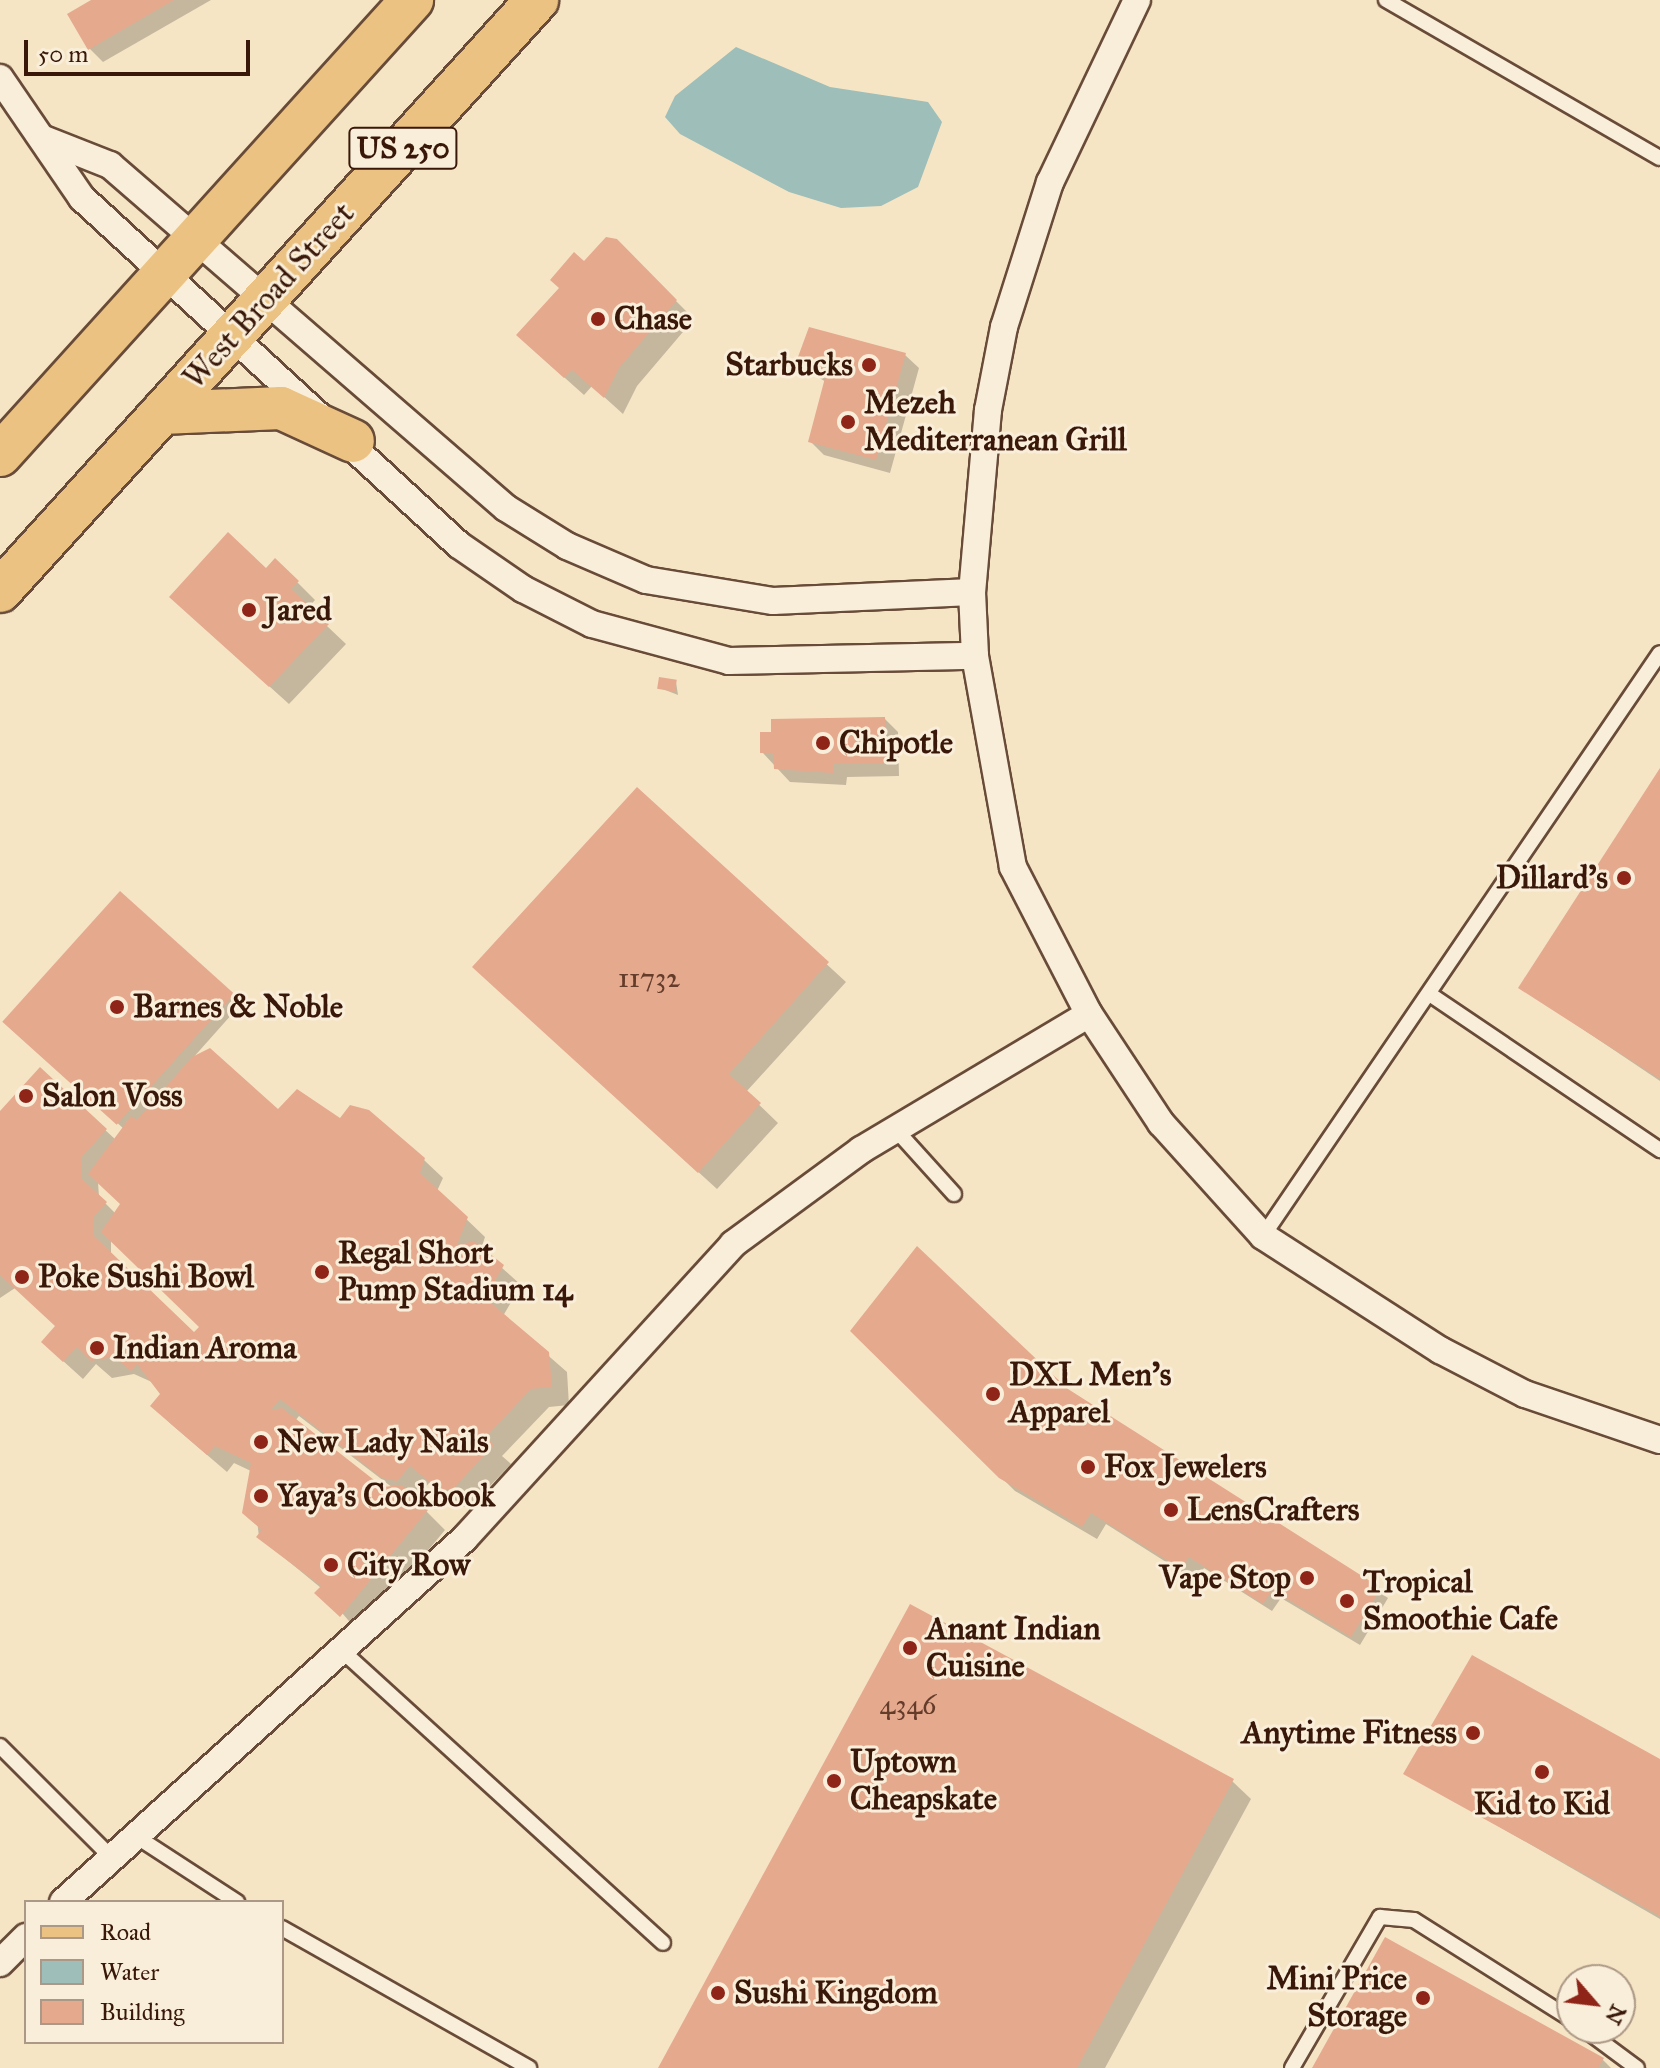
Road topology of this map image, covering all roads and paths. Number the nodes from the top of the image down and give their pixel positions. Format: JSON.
{"nodes":[{"id":1,"x":412,"y":0,"type":"edge"},
{"id":2,"x":537,"y":0,"type":"edge"},
{"id":3,"x":1137,"y":0,"type":"edge"},
{"id":4,"x":1386,"y":0,"type":"edge"},
{"id":5,"x":0,"y":78,"type":"edge"},
{"id":6,"x":44,"y":139,"type":"junction"},
{"id":7,"x":1660,"y":158,"type":"edge"},
{"id":8,"x":199,"y":235,"type":"junction"},
{"id":9,"x":166,"y":271,"type":"junction"},
{"id":10,"x":269,"y":297,"type":"junction"},
{"id":11,"x":236,"y":333,"type":"junction"},
{"id":12,"x":162,"y":413,"type":"junction"},
{"id":13,"x":353,"y":441,"type":"junction"},
{"id":14,"x":0,"y":455,"type":"edge"},
{"id":15,"x":0,"y":591,"type":"edge"},
{"id":16,"x":972,"y":592,"type":"junction"},
{"id":17,"x":1660,"y":653,"type":"edge"},
{"id":18,"x":975,"y":656,"type":"junction"},
{"id":19,"x":1431,"y":995,"type":"junction"},
{"id":20,"x":1089,"y":1014,"type":"junction"},
{"id":21,"x":897,"y":1131,"type":"junction"},
{"id":22,"x":1660,"y":1150,"type":"edge"},
{"id":23,"x":954,"y":1194,"type":"dead end"},
{"id":24,"x":1263,"y":1236,"type":"junction"},
{"id":25,"x":1660,"y":1440,"type":"edge"},
{"id":26,"x":339,"y":1648,"type":"junction"},
{"id":27,"x":0,"y":1746,"type":"edge"},
{"id":28,"x":134,"y":1835,"type":"junction"},
{"id":29,"x":110,"y":1856,"type":"junction"},
{"id":30,"x":65,"y":1900,"type":"edge"},
{"id":31,"x":234,"y":1900,"type":"edge"},
{"id":32,"x":284,"y":1929,"type":"edge"},
{"id":33,"x":24,"y":1939,"type":"edge"},
{"id":34,"x":663,"y":1943,"type":"dead end"},
{"id":35,"x":0,"y":1963,"type":"edge"},
{"id":36,"x":1556,"y":2010,"type":"edge"},
{"id":37,"x":1605,"y":2044,"type":"edge"},
{"id":38,"x":529,"y":2068,"type":"edge"},
{"id":39,"x":1292,"y":2068,"type":"edge"},
{"id":40,"x":1637,"y":2068,"type":"edge"}],
"edges":[{"from":1,"to":8,"type":"main road","number":"US 250"},
{"from":2,"to":10,"type":"main road","name":"West Broad Street","number":"US 250"},
{"from":3,"to":16,"type":"street"},
{"from":4,"to":7,"type":"lane"},
{"from":5,"to":6,"type":"street"},
{"from":6,"to":8,"type":"street"},
{"from":6,"to":9,"type":"street"},
{"from":8,"to":9,"type":"main road","number":"US 250"},
{"from":8,"to":10,"type":"street"},
{"from":9,"to":11,"type":"street"},
{"from":9,"to":14,"type":"main road","number":"US 250"},
{"from":10,"to":11,"type":"main road","name":"West Broad Street","number":"US 250"},
{"from":10,"to":16,"type":"street"},
{"from":11,"to":12,"type":"main road","name":"West Broad Street","number":"US 250"},
{"from":11,"to":13,"type":"street"},
{"from":12,"to":13,"type":"main road"},
{"from":12,"to":15,"type":"main road","name":"West Broad Street","number":"US 250"},
{"from":13,"to":18,"type":"street"},
{"from":16,"to":18,"type":"street"},
{"from":17,"to":19,"type":"lane"},
{"from":18,"to":20,"type":"street"},
{"from":19,"to":22,"type":"lane"},
{"from":19,"to":24,"type":"lane"},
{"from":20,"to":21,"type":"street"},
{"from":20,"to":24,"type":"street"},
{"from":21,"to":23,"type":"lane"},
{"from":21,"to":26,"type":"street"},
{"from":24,"to":25,"type":"street"},
{"from":26,"to":28,"type":"street"},
{"from":26,"to":34,"type":"lane"},
{"from":27,"to":29,"type":"lane"},
{"from":28,"to":29,"type":"street"},
{"from":28,"to":31,"type":"lane"},
{"from":29,"to":30,"type":"street"},
{"from":32,"to":38,"type":"lane"},
{"from":33,"to":35,"type":"street"},
{"from":36,"to":39,"type":"lane"},
{"from":37,"to":40,"type":"lane"}]}
